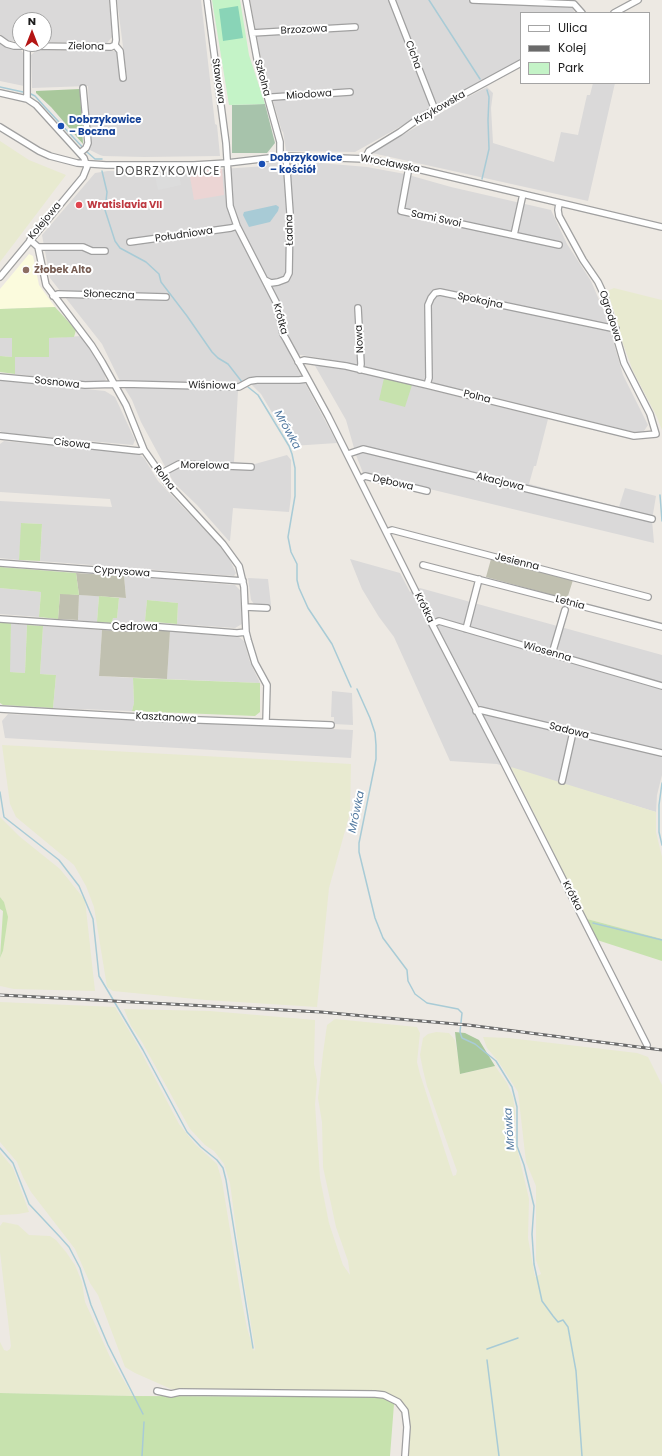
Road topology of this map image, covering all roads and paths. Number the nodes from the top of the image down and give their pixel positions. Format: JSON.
{"nodes":[{"id":1,"x":113,"y":0,"type":"edge"},
{"id":2,"x":207,"y":0,"type":"edge"},
{"id":3,"x":246,"y":0,"type":"edge"},
{"id":4,"x":392,"y":0,"type":"edge"},
{"id":5,"x":473,"y":0,"type":"edge"},
{"id":6,"x":638,"y":0,"type":"edge"},
{"id":7,"x":574,"y":2,"type":"edge"},
{"id":8,"x":581,"y":12,"type":"edge"},
{"id":9,"x":616,"y":12,"type":"edge"},
{"id":10,"x":355,"y":27,"type":"dead end"},
{"id":11,"x":252,"y":33,"type":"junction"},
{"id":12,"x":0,"y":39,"type":"edge"},
{"id":13,"x":115,"y":42,"type":"junction"},
{"id":14,"x":12,"y":45,"type":"edge"},
{"id":15,"x":52,"y":46,"type":"edge"},
{"id":16,"x":28,"y":52,"type":"edge"},
{"id":17,"x":520,"y":65,"type":"edge"},
{"id":18,"x":123,"y":78,"type":"dead end"},
{"id":19,"x":83,"y":88,"type":"dead end"},
{"id":20,"x":350,"y":92,"type":"dead end"},
{"id":21,"x":0,"y":93,"type":"edge"},
{"id":22,"x":268,"y":98,"type":"junction"},
{"id":23,"x":27,"y":99,"type":"junction"},
{"id":24,"x":435,"y":110,"type":"junction"},
{"id":25,"x":0,"y":127,"type":"edge"},
{"id":26,"x":83,"y":150,"type":"junction"},
{"id":27,"x":283,"y":156,"type":"junction"},
{"id":28,"x":365,"y":159,"type":"junction"},
{"id":29,"x":227,"y":163,"type":"junction"},
{"id":30,"x":86,"y":164,"type":"junction"},
{"id":31,"x":410,"y":167,"type":"junction"},
{"id":32,"x":523,"y":194,"type":"junction"},
{"id":33,"x":559,"y":203,"type":"junction"},
{"id":34,"x":237,"y":226,"type":"junction"},
{"id":35,"x":662,"y":227,"type":"edge"},
{"id":36,"x":514,"y":236,"type":"junction"},
{"id":37,"x":30,"y":240,"type":"junction"},
{"id":38,"x":130,"y":242,"type":"dead end"},
{"id":39,"x":559,"y":245,"type":"dead end"},
{"id":40,"x":38,"y":246,"type":"junction"},
{"id":41,"x":105,"y":251,"type":"dead end"},
{"id":42,"x":0,"y":277,"type":"edge"},
{"id":43,"x":264,"y":280,"type":"junction"},
{"id":44,"x":278,"y":282,"type":"junction"},
{"id":45,"x":271,"y":292,"type":"junction"},
{"id":46,"x":53,"y":296,"type":"junction"},
{"id":47,"x":166,"y":297,"type":"dead end"},
{"id":48,"x":358,"y":308,"type":"dead end"},
{"id":49,"x":616,"y":329,"type":"junction"},
{"id":50,"x":298,"y":362,"type":"junction"},
{"id":51,"x":360,"y":370,"type":"junction"},
{"id":52,"x":0,"y":377,"type":"edge"},
{"id":53,"x":307,"y":379,"type":"junction"},
{"id":54,"x":115,"y":384,"type":"junction"},
{"id":55,"x":427,"y":385,"type":"junction"},
{"id":56,"x":656,"y":434,"type":"joint"},
{"id":57,"x":0,"y":436,"type":"edge"},
{"id":58,"x":144,"y":450,"type":"junction"},
{"id":59,"x":348,"y":454,"type":"junction"},
{"id":60,"x":251,"y":468,"type":"dead end"},
{"id":61,"x":160,"y":474,"type":"junction"},
{"id":62,"x":360,"y":479,"type":"junction"},
{"id":63,"x":427,"y":491,"type":"dead end"},
{"id":64,"x":652,"y":519,"type":"dead end"},
{"id":65,"x":386,"y":532,"type":"junction"},
{"id":66,"x":0,"y":562,"type":"edge"},
{"id":67,"x":423,"y":565,"type":"dead end"},
{"id":68,"x":479,"y":579,"type":"junction"},
{"id":69,"x":243,"y":581,"type":"junction"},
{"id":70,"x":648,"y":597,"type":"dead end"},
{"id":71,"x":245,"y":607,"type":"junction"},
{"id":72,"x":267,"y":608,"type":"dead end"},
{"id":73,"x":565,"y":610,"type":"dead end"},
{"id":74,"x":0,"y":619,"type":"edge"},
{"id":75,"x":432,"y":624,"type":"junction"},
{"id":76,"x":662,"y":627,"type":"edge"},
{"id":77,"x":466,"y":629,"type":"junction"},
{"id":78,"x":246,"y":632,"type":"junction"},
{"id":79,"x":552,"y":654,"type":"junction"},
{"id":80,"x":662,"y":686,"type":"edge"},
{"id":81,"x":0,"y":709,"type":"edge"},
{"id":82,"x":476,"y":711,"type":"junction"},
{"id":83,"x":266,"y":722,"type":"junction"},
{"id":84,"x":331,"y":725,"type":"dead end"},
{"id":85,"x":573,"y":732,"type":"junction"},
{"id":86,"x":662,"y":753,"type":"edge"},
{"id":87,"x":562,"y":781,"type":"dead end"},
{"id":88,"x":647,"y":1045,"type":"dead end"},
{"id":89,"x":157,"y":1391,"type":"dead end"},
{"id":90,"x":405,"y":1456,"type":"edge"}],
"edges":[{"from":1,"to":13,"type":"street"},
{"from":2,"to":29,"type":"street","name":"Stawowa"},
{"from":3,"to":11,"type":"street","name":"Szkolna"},
{"from":4,"to":24,"type":"street","name":"Cicha"},
{"from":5,"to":7,"type":"street"},
{"from":6,"to":9,"type":"street"},
{"from":7,"to":8,"type":"street"},
{"from":10,"to":11,"type":"street","name":"Brzozowa"},
{"from":11,"to":22,"type":"street","name":"Szkolna"},
{"from":12,"to":14,"type":"street","name":"Zielona"},
{"from":13,"to":15,"type":"street","name":"Zielona"},
{"from":13,"to":18,"type":"street"},
{"from":16,"to":23,"type":"street"},
{"from":17,"to":24,"type":"street","name":"Krzykowska"},
{"from":19,"to":26,"type":"street"},
{"from":20,"to":22,"type":"street","name":"Miodowa"},
{"from":21,"to":23,"type":"street"},
{"from":22,"to":27,"type":"street","name":"Szkolna"},
{"from":23,"to":26,"type":"street"},
{"from":24,"to":28,"type":"street","name":"Krzykowska"},
{"from":25,"to":30,"type":"street","name":"Wrocławska"},
{"from":26,"to":30,"type":"street"},
{"from":27,"to":28,"type":"street","name":"Wrocławska"},
{"from":27,"to":29,"type":"street","name":"Wrocławska"},
{"from":27,"to":44,"type":"street","name":"Ładna"},
{"from":28,"to":31,"type":"street","name":"Wrocławska"},
{"from":29,"to":30,"type":"street","name":"Wrocławska"},
{"from":29,"to":34,"type":"street","name":"Krótka"},
{"from":30,"to":37,"type":"street","name":"Kolejowa"},
{"from":31,"to":32,"type":"street","name":"Wrocławska"},
{"from":31,"to":36,"type":"street","name":"Sami Swoi"},
{"from":32,"to":33,"type":"street","name":"Wrocławska"},
{"from":32,"to":36,"type":"street"},
{"from":33,"to":35,"type":"street","name":"Wrocławska"},
{"from":33,"to":49,"type":"street","name":"Ogrodowa"},
{"from":34,"to":38,"type":"street","name":"Południowa"},
{"from":34,"to":43,"type":"street","name":"Krótka"},
{"from":36,"to":39,"type":"street","name":"Sami Swoi"},
{"from":37,"to":40,"type":"street"},
{"from":37,"to":42,"type":"street","name":"Kolejowa"},
{"from":40,"to":41,"type":"street"},
{"from":40,"to":46,"type":"street","name":"Rolna"},
{"from":43,"to":44,"type":"street"},
{"from":43,"to":45,"type":"street","name":"Krótka"},
{"from":44,"to":45,"type":"street","name":"Ładna"},
{"from":45,"to":50,"type":"street","name":"Krótka"},
{"from":46,"to":47,"type":"street","name":"Słoneczna"},
{"from":46,"to":54,"type":"street","name":"Rolna"},
{"from":48,"to":51,"type":"street","name":"Nowa"},
{"from":49,"to":55,"type":"street","name":"Spokojna"},
{"from":49,"to":56,"type":"street","name":"Ogrodowa"},
{"from":50,"to":51,"type":"street","name":"Polna"},
{"from":50,"to":53,"type":"street","name":"Krótka"},
{"from":51,"to":55,"type":"street","name":"Polna"},
{"from":52,"to":54,"type":"street","name":"Sosnowa"},
{"from":53,"to":54,"type":"street","name":"Wiśniowa"},
{"from":53,"to":59,"type":"street","name":"Krótka"},
{"from":54,"to":58,"type":"street","name":"Rolna"},
{"from":55,"to":56,"type":"street","name":"Polna"},
{"from":57,"to":58,"type":"street","name":"Cisowa"},
{"from":58,"to":61,"type":"street","name":"Rolna"},
{"from":59,"to":62,"type":"street","name":"Krótka"},
{"from":59,"to":64,"type":"street","name":"Akacjowa"},
{"from":60,"to":61,"type":"street","name":"Morelowa"},
{"from":61,"to":69,"type":"street","name":"Rolna"},
{"from":62,"to":63,"type":"street","name":"Dębowa"},
{"from":62,"to":65,"type":"street","name":"Krótka"},
{"from":65,"to":70,"type":"street","name":"Jesienna"},
{"from":65,"to":75,"type":"street","name":"Krótka"},
{"from":66,"to":69,"type":"street","name":"Cyprysowa"},
{"from":67,"to":68,"type":"street","name":"Letnia"},
{"from":68,"to":76,"type":"street","name":"Letnia"},
{"from":68,"to":77,"type":"street"},
{"from":69,"to":71,"type":"street","name":"Rolna"},
{"from":71,"to":72,"type":"street"},
{"from":71,"to":78,"type":"street","name":"Rolna"},
{"from":73,"to":79,"type":"street"},
{"from":74,"to":78,"type":"street","name":"Cedrowa"},
{"from":75,"to":77,"type":"street","name":"Wiosenna"},
{"from":75,"to":82,"type":"street","name":"Krótka"},
{"from":77,"to":79,"type":"street","name":"Wiosenna"},
{"from":78,"to":83,"type":"street","name":"Rolna"},
{"from":79,"to":80,"type":"street","name":"Wiosenna"},
{"from":81,"to":83,"type":"street","name":"Kasztanowa"},
{"from":82,"to":85,"type":"street","name":"Sadowa"},
{"from":82,"to":88,"type":"street","name":"Krótka"},
{"from":83,"to":84,"type":"street","name":"Kasztanowa"},
{"from":85,"to":86,"type":"street","name":"Sadowa"},
{"from":85,"to":87,"type":"street"},
{"from":89,"to":90,"type":"street"}]}
